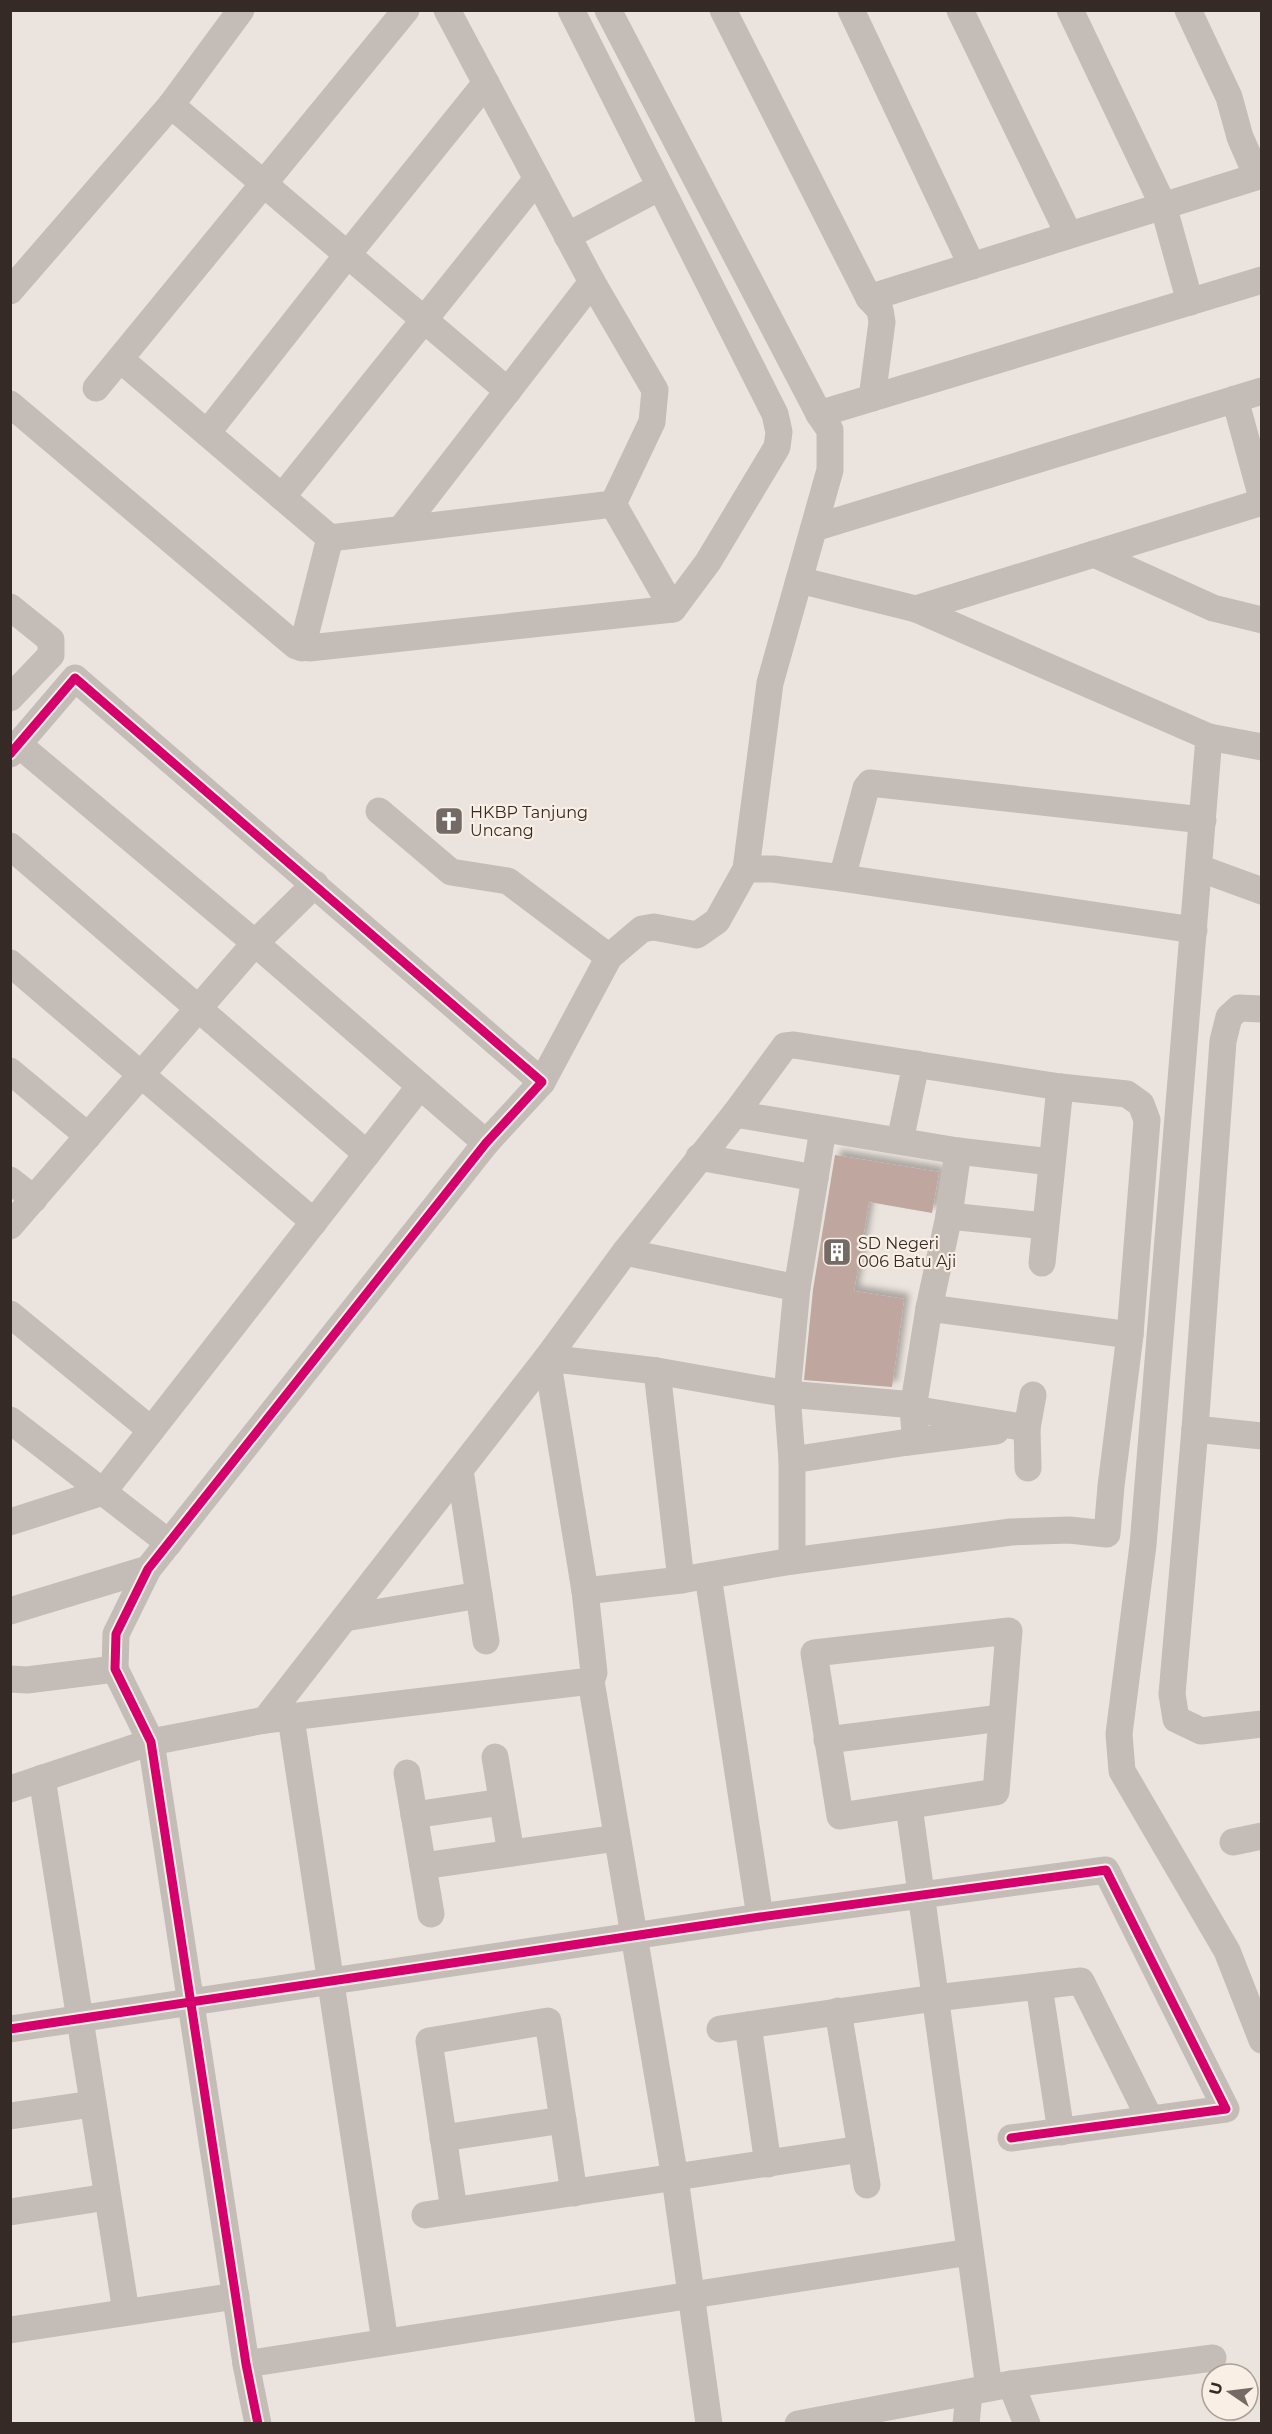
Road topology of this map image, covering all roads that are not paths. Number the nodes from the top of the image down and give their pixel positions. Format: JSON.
{"nodes":[{"id":1,"x":241,"y":10,"type":"edge"},
{"id":2,"x":406,"y":10,"type":"edge"},
{"id":3,"x":447,"y":10,"type":"edge"},
{"id":4,"x":571,"y":10,"type":"edge"},
{"id":5,"x":608,"y":10,"type":"edge"},
{"id":6,"x":851,"y":10,"type":"edge"},
{"id":7,"x":960,"y":10,"type":"edge"},
{"id":8,"x":1070,"y":10,"type":"edge"},
{"id":9,"x":1188,"y":10,"type":"edge"},
{"id":10,"x":730,"y":13,"type":"edge"},
{"id":11,"x":486,"y":83,"type":"junction"},
{"id":12,"x":171,"y":105,"type":"junction"},
{"id":13,"x":1259,"y":175,"type":"edge"},
{"id":14,"x":537,"y":179,"type":"junction"},
{"id":15,"x":263,"y":184,"type":"junction"},
{"id":16,"x":660,"y":187,"type":"junction"},
{"id":17,"x":1163,"y":205,"type":"junction"},
{"id":18,"x":1069,"y":235,"type":"junction"},
{"id":19,"x":567,"y":236,"type":"junction"},
{"id":20,"x":348,"y":254,"type":"junction"},
{"id":21,"x":972,"y":266,"type":"junction"},
{"id":22,"x":1262,"y":280,"type":"edge"},
{"id":23,"x":592,"y":282,"type":"junction"},
{"id":24,"x":10,"y":291,"type":"edge"},
{"id":25,"x":869,"y":298,"type":"junction"},
{"id":26,"x":1190,"y":302,"type":"junction"},
{"id":27,"x":425,"y":321,"type":"junction"},
{"id":28,"x":120,"y":359,"type":"junction"},
{"id":29,"x":96,"y":388,"type":"dead end"},
{"id":30,"x":508,"y":391,"type":"junction"},
{"id":31,"x":1262,"y":391,"type":"edge"},
{"id":32,"x":872,"y":398,"type":"junction"},
{"id":33,"x":1236,"y":399,"type":"junction"},
{"id":34,"x":10,"y":404,"type":"edge"},
{"id":35,"x":819,"y":414,"type":"junction"},
{"id":36,"x":207,"y":433,"type":"junction"},
{"id":37,"x":282,"y":497,"type":"junction"},
{"id":38,"x":1262,"y":500,"type":"edge"},
{"id":39,"x":613,"y":504,"type":"junction"},
{"id":40,"x":814,"y":528,"type":"junction"},
{"id":41,"x":401,"y":530,"type":"junction"},
{"id":42,"x":330,"y":538,"type":"junction"},
{"id":43,"x":1094,"y":554,"type":"junction"},
{"id":44,"x":799,"y":580,"type":"junction"},
{"id":45,"x":10,"y":607,"type":"edge"},
{"id":46,"x":674,"y":609,"type":"junction"},
{"id":47,"x":916,"y":609,"type":"junction"},
{"id":48,"x":1262,"y":620,"type":"edge"},
{"id":49,"x":302,"y":648,"type":"junction"},
{"id":50,"x":10,"y":698,"type":"edge"},
{"id":51,"x":1209,"y":737,"type":"junction"},
{"id":52,"x":1262,"y":747,"type":"edge"},
{"id":53,"x":14,"y":749,"type":"edge"},
{"id":54,"x":379,"y":811,"type":"dead end"},
{"id":55,"x":1203,"y":820,"type":"junction"},
{"id":56,"x":10,"y":846,"type":"edge"},
{"id":57,"x":1199,"y":868,"type":"junction"},
{"id":58,"x":746,"y":869,"type":"junction"},
{"id":59,"x":842,"y":878,"type":"junction"},
{"id":60,"x":315,"y":884,"type":"junction"},
{"id":61,"x":1262,"y":891,"type":"edge"},
{"id":62,"x":1194,"y":930,"type":"junction"},
{"id":63,"x":255,"y":943,"type":"junction"},
{"id":64,"x":609,"y":957,"type":"junction"},
{"id":65,"x":10,"y":963,"type":"edge"},
{"id":66,"x":200,"y":1007,"type":"junction"},
{"id":67,"x":1262,"y":1009,"type":"edge"},
{"id":68,"x":916,"y":1064,"type":"junction"},
{"id":69,"x":10,"y":1071,"type":"edge"},
{"id":70,"x":142,"y":1074,"type":"junction"},
{"id":71,"x":542,"y":1082,"type":"junction"},
{"id":72,"x":420,"y":1086,"type":"junction"},
{"id":73,"x":1060,"y":1087,"type":"junction"},
{"id":74,"x":735,"y":1114,"type":"junction"},
{"id":75,"x":823,"y":1129,"type":"junction"},
{"id":76,"x":88,"y":1136,"type":"junction"},
{"id":77,"x":900,"y":1141,"type":"junction"},
{"id":78,"x":486,"y":1143,"type":"junction"},
{"id":79,"x":958,"y":1151,"type":"junction"},
{"id":80,"x":367,"y":1154,"type":"junction"},
{"id":81,"x":699,"y":1157,"type":"junction"},
{"id":82,"x":1051,"y":1162,"type":"junction"},
{"id":83,"x":814,"y":1178,"type":"junction"},
{"id":84,"x":10,"y":1180,"type":"edge"},
{"id":85,"x":34,"y":1199,"type":"junction"},
{"id":86,"x":949,"y":1216,"type":"junction"},
{"id":87,"x":314,"y":1222,"type":"junction"},
{"id":88,"x":10,"y":1226,"type":"edge"},
{"id":89,"x":1045,"y":1226,"type":"junction"},
{"id":90,"x":625,"y":1252,"type":"junction"},
{"id":91,"x":1042,"y":1263,"type":"dead end"},
{"id":92,"x":797,"y":1288,"type":"junction"},
{"id":93,"x":929,"y":1308,"type":"junction"},
{"id":94,"x":10,"y":1314,"type":"edge"},
{"id":95,"x":1130,"y":1335,"type":"junction"},
{"id":96,"x":547,"y":1358,"type":"junction"},
{"id":97,"x":657,"y":1371,"type":"junction"},
{"id":98,"x":787,"y":1394,"type":"junction"},
{"id":99,"x":1033,"y":1395,"type":"dead end"},
{"id":100,"x":914,"y":1409,"type":"junction"},
{"id":101,"x":10,"y":1420,"type":"edge"},
{"id":102,"x":1027,"y":1428,"type":"junction"},
{"id":103,"x":1195,"y":1429,"type":"junction"},
{"id":104,"x":151,"y":1430,"type":"junction"},
{"id":105,"x":1262,"y":1436,"type":"edge"},
{"id":106,"x":908,"y":1442,"type":"junction"},
{"id":107,"x":792,"y":1460,"type":"junction"},
{"id":108,"x":1028,"y":1468,"type":"dead end"},
{"id":109,"x":460,"y":1470,"type":"junction"},
{"id":110,"x":103,"y":1492,"type":"junction"},
{"id":111,"x":10,"y":1522,"type":"edge"},
{"id":112,"x":169,"y":1543,"type":"junction"},
{"id":113,"x":792,"y":1561,"type":"junction"},
{"id":114,"x":148,"y":1569,"type":"junction"},
{"id":115,"x":708,"y":1575,"type":"junction"},
{"id":116,"x":681,"y":1580,"type":"junction"},
{"id":117,"x":585,"y":1591,"type":"junction"},
{"id":118,"x":479,"y":1595,"type":"junction"},
{"id":119,"x":10,"y":1611,"type":"edge"},
{"id":120,"x":345,"y":1618,"type":"junction"},
{"id":121,"x":486,"y":1641,"type":"dead end"},
{"id":122,"x":115,"y":1668,"type":"junction"},
{"id":123,"x":10,"y":1679,"type":"edge"},
{"id":124,"x":591,"y":1680,"type":"junction"},
{"id":125,"x":291,"y":1718,"type":"junction"},
{"id":126,"x":1001,"y":1718,"type":"junction"},
{"id":127,"x":265,"y":1720,"type":"junction"},
{"id":128,"x":1262,"y":1725,"type":"edge"},
{"id":129,"x":827,"y":1740,"type":"junction"},
{"id":130,"x":151,"y":1742,"type":"junction"},
{"id":131,"x":495,"y":1757,"type":"dead end"},
{"id":132,"x":407,"y":1773,"type":"dead end"},
{"id":133,"x":42,"y":1778,"type":"junction"},
{"id":134,"x":10,"y":1789,"type":"edge"},
{"id":135,"x":502,"y":1802,"type":"junction"},
{"id":136,"x":909,"y":1806,"type":"junction"},
{"id":137,"x":414,"y":1815,"type":"junction"},
{"id":138,"x":1262,"y":1836,"type":"edge"},
{"id":139,"x":617,"y":1838,"type":"junction"},
{"id":140,"x":1233,"y":1842,"type":"dead end"},
{"id":141,"x":511,"y":1853,"type":"junction"},
{"id":142,"x":423,"y":1866,"type":"junction"},
{"id":143,"x":923,"y":1894,"type":"junction"},
{"id":144,"x":431,"y":1914,"type":"dead end"},
{"id":145,"x":760,"y":1917,"type":"junction"},
{"id":146,"x":633,"y":1938,"type":"junction"},
{"id":147,"x":331,"y":1981,"type":"junction"},
{"id":148,"x":1039,"y":1986,"type":"junction"},
{"id":149,"x":935,"y":1998,"type":"junction"},
{"id":150,"x":190,"y":2002,"type":"junction"},
{"id":151,"x":838,"y":2011,"type":"junction"},
{"id":152,"x":78,"y":2020,"type":"junction"},
{"id":153,"x":748,"y":2025,"type":"junction"},
{"id":154,"x":720,"y":2029,"type":"dead end"},
{"id":155,"x":10,"y":2030,"type":"edge"},
{"id":156,"x":1262,"y":2040,"type":"edge"},
{"id":157,"x":92,"y":2104,"type":"junction"},
{"id":158,"x":10,"y":2116,"type":"edge"},
{"id":159,"x":563,"y":2120,"type":"junction"},
{"id":160,"x":1150,"y":2120,"type":"junction"},
{"id":161,"x":1061,"y":2132,"type":"junction"},
{"id":162,"x":443,"y":2138,"type":"junction"},
{"id":163,"x":1011,"y":2138,"type":"dead end"},
{"id":164,"x":861,"y":2150,"type":"junction"},
{"id":165,"x":768,"y":2163,"type":"junction"},
{"id":166,"x":675,"y":2178,"type":"junction"},
{"id":167,"x":867,"y":2185,"type":"dead end"},
{"id":168,"x":574,"y":2193,"type":"junction"},
{"id":169,"x":107,"y":2197,"type":"junction"},
{"id":170,"x":454,"y":2210,"type":"junction"},
{"id":171,"x":10,"y":2212,"type":"edge"},
{"id":172,"x":426,"y":2214,"type":"dead end"},
{"id":173,"x":970,"y":2252,"type":"junction"},
{"id":174,"x":236,"y":2296,"type":"junction"},
{"id":175,"x":691,"y":2296,"type":"junction"},
{"id":176,"x":126,"y":2312,"type":"junction"},
{"id":177,"x":10,"y":2330,"type":"edge"},
{"id":178,"x":385,"y":2342,"type":"junction"},
{"id":179,"x":1213,"y":2358,"type":"dead end"},
{"id":180,"x":246,"y":2364,"type":"junction"},
{"id":181,"x":990,"y":2388,"type":"junction"},
{"id":182,"x":258,"y":2424,"type":"edge"},
{"id":183,"x":709,"y":2424,"type":"edge"},
{"id":184,"x":798,"y":2424,"type":"edge"},
{"id":185,"x":966,"y":2424,"type":"edge"},
{"id":186,"x":1027,"y":2424,"type":"edge"}],
"edges":[{"from":1,"to":12,"type":"street"},
{"from":2,"to":15,"type":"street"},
{"from":3,"to":11,"type":"street"},
{"from":4,"to":16,"type":"street"},
{"from":5,"to":35,"type":"street"},
{"from":6,"to":21,"type":"street"},
{"from":7,"to":18,"type":"street"},
{"from":8,"to":17,"type":"street"},
{"from":9,"to":13,"type":"street"},
{"from":10,"to":25,"type":"street"},
{"from":11,"to":14,"type":"street"},
{"from":11,"to":20,"type":"street"},
{"from":12,"to":15,"type":"street"},
{"from":12,"to":24,"type":"street"},
{"from":13,"to":17,"type":"street"},
{"from":14,"to":19,"type":"street"},
{"from":14,"to":27,"type":"street"},
{"from":15,"to":20,"type":"street"},
{"from":15,"to":28,"type":"street"},
{"from":16,"to":19,"type":"street"},
{"from":16,"to":46,"type":"street"},
{"from":17,"to":18,"type":"street"},
{"from":17,"to":26,"type":"street"},
{"from":18,"to":21,"type":"street"},
{"from":19,"to":23,"type":"street"},
{"from":20,"to":27,"type":"street"},
{"from":20,"to":36,"type":"street"},
{"from":21,"to":25,"type":"street"},
{"from":22,"to":26,"type":"street"},
{"from":23,"to":30,"type":"street"},
{"from":23,"to":39,"type":"street"},
{"from":25,"to":32,"type":"street"},
{"from":26,"to":32,"type":"street"},
{"from":27,"to":30,"type":"street"},
{"from":27,"to":37,"type":"street"},
{"from":28,"to":29,"type":"street"},
{"from":28,"to":36,"type":"street"},
{"from":30,"to":41,"type":"street"},
{"from":31,"to":33,"type":"street"},
{"from":32,"to":35,"type":"street"},
{"from":33,"to":38,"type":"street"},
{"from":33,"to":40,"type":"street"},
{"from":34,"to":49,"type":"street"},
{"from":35,"to":40,"type":"street"},
{"from":36,"to":37,"type":"street"},
{"from":37,"to":42,"type":"street"},
{"from":38,"to":43,"type":"street"},
{"from":39,"to":41,"type":"street"},
{"from":39,"to":46,"type":"street"},
{"from":40,"to":44,"type":"street"},
{"from":41,"to":42,"type":"street"},
{"from":42,"to":49,"type":"street"},
{"from":43,"to":47,"type":"street"},
{"from":43,"to":48,"type":"street"},
{"from":44,"to":47,"type":"street"},
{"from":44,"to":58,"type":"street"},
{"from":45,"to":50,"type":"street"},
{"from":46,"to":49,"type":"street"},
{"from":47,"to":51,"type":"street"},
{"from":51,"to":52,"type":"street"},
{"from":51,"to":55,"type":"street"},
{"from":53,"to":60,"type":"street"},
{"from":53,"to":63,"type":"street"},
{"from":54,"to":64,"type":"street"},
{"from":55,"to":57,"type":"street"},
{"from":55,"to":59,"type":"street"},
{"from":56,"to":66,"type":"street"},
{"from":57,"to":61,"type":"street"},
{"from":57,"to":62,"type":"street"},
{"from":58,"to":59,"type":"street"},
{"from":58,"to":64,"type":"street"},
{"from":59,"to":62,"type":"street"},
{"from":60,"to":63,"type":"street"},
{"from":60,"to":71,"type":"street"},
{"from":62,"to":156,"type":"street"},
{"from":63,"to":66,"type":"street"},
{"from":63,"to":72,"type":"street"},
{"from":64,"to":71,"type":"street"},
{"from":65,"to":70,"type":"street"},
{"from":66,"to":70,"type":"street"},
{"from":66,"to":80,"type":"street"},
{"from":67,"to":103,"type":"street"},
{"from":68,"to":73,"type":"street"},
{"from":68,"to":74,"type":"street"},
{"from":68,"to":77,"type":"street"},
{"from":69,"to":76,"type":"street"},
{"from":70,"to":76,"type":"street"},
{"from":70,"to":87,"type":"street"},
{"from":71,"to":78,"type":"street"},
{"from":72,"to":78,"type":"street"},
{"from":72,"to":80,"type":"street"},
{"from":73,"to":82,"type":"street"},
{"from":73,"to":95,"type":"street"},
{"from":74,"to":75,"type":"street"},
{"from":74,"to":81,"type":"street"},
{"from":75,"to":77,"type":"street"},
{"from":75,"to":83,"type":"street"},
{"from":76,"to":85,"type":"street"},
{"from":77,"to":79,"type":"street"},
{"from":78,"to":112,"type":"street"},
{"from":79,"to":82,"type":"street"},
{"from":79,"to":86,"type":"street"},
{"from":80,"to":87,"type":"street"},
{"from":81,"to":83,"type":"street"},
{"from":81,"to":90,"type":"street"},
{"from":82,"to":89,"type":"street"},
{"from":83,"to":92,"type":"street"},
{"from":84,"to":85,"type":"street"},
{"from":85,"to":88,"type":"street"},
{"from":86,"to":89,"type":"street"},
{"from":86,"to":93,"type":"street"},
{"from":87,"to":104,"type":"street"},
{"from":89,"to":91,"type":"street"},
{"from":90,"to":92,"type":"street"},
{"from":90,"to":96,"type":"street"},
{"from":92,"to":98,"type":"street"},
{"from":93,"to":95,"type":"street"},
{"from":93,"to":100,"type":"street"},
{"from":94,"to":104,"type":"street"},
{"from":95,"to":113,"type":"street"},
{"from":96,"to":97,"type":"street"},
{"from":96,"to":109,"type":"street"},
{"from":96,"to":117,"type":"street"},
{"from":97,"to":98,"type":"street"},
{"from":97,"to":116,"type":"street"},
{"from":98,"to":100,"type":"street"},
{"from":98,"to":107,"type":"street"},
{"from":99,"to":102,"type":"street"},
{"from":100,"to":102,"type":"street"},
{"from":100,"to":106,"type":"street"},
{"from":101,"to":110,"type":"street"},
{"from":102,"to":106,"type":"street"},
{"from":102,"to":108,"type":"street"},
{"from":103,"to":105,"type":"street"},
{"from":103,"to":128,"type":"street"},
{"from":104,"to":110,"type":"street"},
{"from":106,"to":107,"type":"street"},
{"from":107,"to":113,"type":"street"},
{"from":109,"to":118,"type":"street"},
{"from":109,"to":120,"type":"street"},
{"from":110,"to":111,"type":"street"},
{"from":110,"to":112,"type":"street"},
{"from":112,"to":114,"type":"street"},
{"from":113,"to":115,"type":"street"},
{"from":114,"to":119,"type":"street"},
{"from":114,"to":122,"type":"street"},
{"from":115,"to":116,"type":"street"},
{"from":115,"to":145,"type":"street"},
{"from":116,"to":117,"type":"street"},
{"from":117,"to":124,"type":"street"},
{"from":118,"to":120,"type":"street"},
{"from":118,"to":121,"type":"street"},
{"from":120,"to":127,"type":"street"},
{"from":122,"to":123,"type":"street"},
{"from":122,"to":130,"type":"street"},
{"from":124,"to":125,"type":"street"},
{"from":124,"to":139,"type":"street"},
{"from":125,"to":127,"type":"street"},
{"from":125,"to":147,"type":"street"},
{"from":126,"to":129,"type":"street"},
{"from":126,"to":129,"type":"street"},
{"from":126,"to":136,"type":"street"},
{"from":127,"to":130,"type":"street"},
{"from":129,"to":136,"type":"street"},
{"from":130,"to":133,"type":"street"},
{"from":130,"to":150,"type":"street"},
{"from":131,"to":135,"type":"street"},
{"from":132,"to":137,"type":"street"},
{"from":133,"to":134,"type":"street"},
{"from":133,"to":152,"type":"street"},
{"from":135,"to":137,"type":"street"},
{"from":135,"to":141,"type":"street"},
{"from":136,"to":143,"type":"street"},
{"from":137,"to":142,"type":"street"},
{"from":138,"to":140,"type":"street"},
{"from":139,"to":141,"type":"street"},
{"from":139,"to":146,"type":"street"},
{"from":141,"to":142,"type":"street"},
{"from":142,"to":144,"type":"street"},
{"from":143,"to":145,"type":"street"},
{"from":143,"to":149,"type":"street"},
{"from":143,"to":160,"type":"street"},
{"from":145,"to":146,"type":"street"},
{"from":146,"to":147,"type":"street"},
{"from":146,"to":166,"type":"street"},
{"from":147,"to":150,"type":"street"},
{"from":147,"to":178,"type":"street"},
{"from":148,"to":149,"type":"street"},
{"from":148,"to":160,"type":"street"},
{"from":148,"to":161,"type":"street"},
{"from":149,"to":151,"type":"street"},
{"from":149,"to":173,"type":"street"},
{"from":150,"to":152,"type":"street"},
{"from":150,"to":174,"type":"street"},
{"from":151,"to":153,"type":"street"},
{"from":151,"to":164,"type":"street"},
{"from":152,"to":155,"type":"street"},
{"from":152,"to":157,"type":"street"},
{"from":153,"to":154,"type":"street"},
{"from":153,"to":165,"type":"street"},
{"from":157,"to":158,"type":"street"},
{"from":157,"to":169,"type":"street"},
{"from":159,"to":162,"type":"street"},
{"from":159,"to":162,"type":"street"},
{"from":159,"to":168,"type":"street"},
{"from":160,"to":161,"type":"street"},
{"from":161,"to":163,"type":"street"},
{"from":162,"to":170,"type":"street"},
{"from":164,"to":165,"type":"street"},
{"from":164,"to":167,"type":"street"},
{"from":165,"to":166,"type":"street"},
{"from":166,"to":168,"type":"street"},
{"from":166,"to":175,"type":"street"},
{"from":168,"to":170,"type":"street"},
{"from":169,"to":171,"type":"street"},
{"from":169,"to":176,"type":"street"},
{"from":170,"to":172,"type":"street"},
{"from":173,"to":175,"type":"street"},
{"from":173,"to":181,"type":"street"},
{"from":174,"to":176,"type":"street"},
{"from":174,"to":180,"type":"street"},
{"from":175,"to":178,"type":"street"},
{"from":175,"to":183,"type":"street"},
{"from":176,"to":177,"type":"street"},
{"from":178,"to":180,"type":"street"},
{"from":179,"to":181,"type":"street"},
{"from":180,"to":182,"type":"street"},
{"from":181,"to":184,"type":"street"},
{"from":181,"to":185,"type":"street"},
{"from":181,"to":186,"type":"street"}]}
